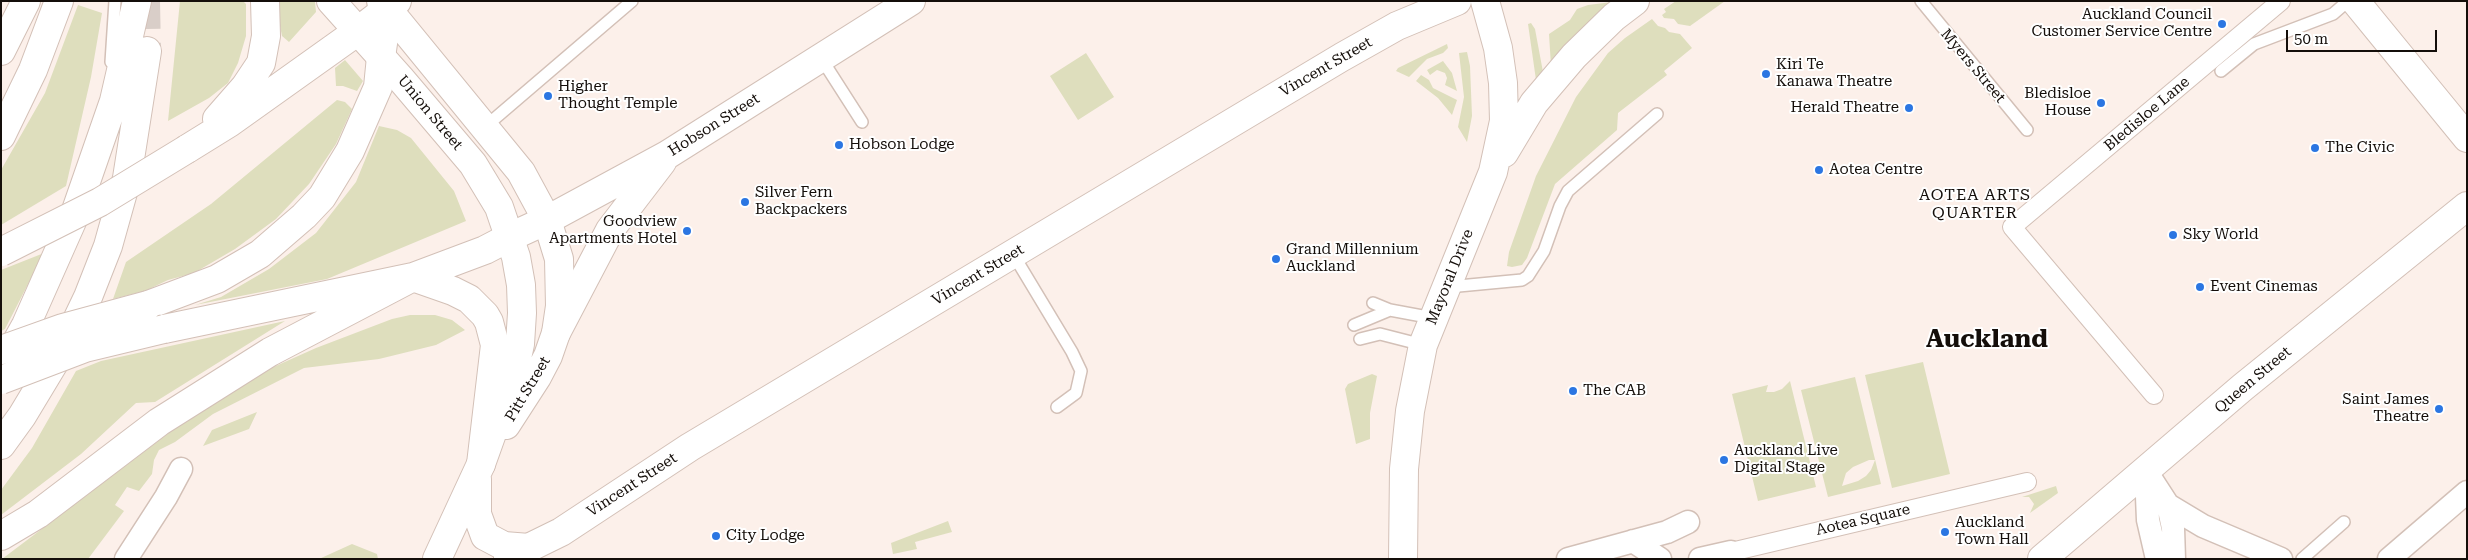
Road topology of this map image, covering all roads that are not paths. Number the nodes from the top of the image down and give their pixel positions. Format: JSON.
{"nodes":[{"id":1,"x":26,"y":1,"type":"edge"},
{"id":2,"x":59,"y":1,"type":"edge"},
{"id":3,"x":115,"y":1,"type":"edge"},
{"id":4,"x":137,"y":1,"type":"edge"},
{"id":5,"x":265,"y":1,"type":"edge"},
{"id":6,"x":331,"y":1,"type":"edge"},
{"id":7,"x":632,"y":1,"type":"edge"},
{"id":8,"x":911,"y":1,"type":"edge"},
{"id":9,"x":1457,"y":1,"type":"edge"},
{"id":10,"x":1485,"y":1,"type":"edge"},
{"id":11,"x":1635,"y":1,"type":"edge"},
{"id":12,"x":1921,"y":1,"type":"edge"},
{"id":13,"x":2281,"y":1,"type":"edge"},
{"id":14,"x":2348,"y":1,"type":"edge"},
{"id":15,"x":2355,"y":1,"type":"edge"},
{"id":16,"x":389,"y":3,"type":"edge"},
{"id":17,"x":358,"y":31,"type":"junction"},
{"id":18,"x":1,"y":51,"type":"edge"},
{"id":19,"x":147,"y":51,"type":"tunnel mouth"},
{"id":20,"x":381,"y":57,"type":"junction"},
{"id":21,"x":821,"y":57,"type":"junction"},
{"id":22,"x":2221,"y":71,"type":"dead end"},
{"id":23,"x":1657,"y":114,"type":"dead end"},
{"id":24,"x":108,"y":116,"type":"junction"},
{"id":25,"x":228,"y":116,"type":"junction"},
{"id":26,"x":862,"y":122,"type":"dead end"},
{"id":27,"x":486,"y":126,"type":"junction"},
{"id":28,"x":2027,"y":130,"type":"dead end"},
{"id":29,"x":1,"y":136,"type":"edge"},
{"id":30,"x":2467,"y":138,"type":"edge"},
{"id":31,"x":667,"y":155,"type":"junction"},
{"id":32,"x":1493,"y":172,"type":"junction"},
{"id":33,"x":2467,"y":206,"type":"edge"},
{"id":34,"x":547,"y":220,"type":"junction"},
{"id":35,"x":510,"y":237,"type":"junction"},
{"id":36,"x":1,"y":252,"type":"edge"},
{"id":37,"x":1013,"y":254,"type":"junction"},
{"id":38,"x":413,"y":277,"type":"junction"},
{"id":39,"x":1445,"y":287,"type":"junction"},
{"id":40,"x":1373,"y":303,"type":"dead end"},
{"id":41,"x":1390,"y":310,"type":"junction"},
{"id":42,"x":1432,"y":318,"type":"junction"},
{"id":43,"x":1354,"y":325,"type":"dead end"},
{"id":44,"x":556,"y":333,"type":"junction"},
{"id":45,"x":1360,"y":339,"type":"dead end"},
{"id":46,"x":1423,"y":345,"type":"junction"},
{"id":47,"x":1,"y":350,"type":"edge"},
{"id":48,"x":1,"y":370,"type":"edge"},
{"id":49,"x":1,"y":380,"type":"edge"},
{"id":50,"x":2154,"y":395,"type":"dead end"},
{"id":51,"x":1057,"y":406,"type":"dead end"},
{"id":52,"x":1,"y":445,"type":"edge"},
{"id":53,"x":479,"y":468,"type":"junction"},
{"id":54,"x":181,"y":469,"type":"dead end"},
{"id":55,"x":2146,"y":471,"type":"junction"},
{"id":56,"x":2026,"y":482,"type":"dead end"},
{"id":57,"x":2467,"y":492,"type":"edge"},
{"id":58,"x":2168,"y":505,"type":"junction"},
{"id":59,"x":1688,"y":522,"type":"dead end"},
{"id":60,"x":2344,"y":522,"type":"dead end"},
{"id":61,"x":2223,"y":535,"type":"junction"},
{"id":62,"x":1,"y":536,"type":"edge"},
{"id":63,"x":1633,"y":540,"type":"junction"},
{"id":64,"x":1731,"y":552,"type":"joint"},
{"id":65,"x":517,"y":553,"type":"edge"},
{"id":66,"x":126,"y":559,"type":"edge"},
{"id":67,"x":437,"y":559,"type":"edge"},
{"id":68,"x":1402,"y":559,"type":"edge"},
{"id":69,"x":1568,"y":559,"type":"edge"},
{"id":70,"x":1660,"y":559,"type":"edge"},
{"id":71,"x":1700,"y":559,"type":"edge"},
{"id":72,"x":2042,"y":559,"type":"edge"},
{"id":73,"x":2157,"y":559,"type":"edge"},
{"id":74,"x":2176,"y":559,"type":"edge"},
{"id":75,"x":2282,"y":559,"type":"edge"},
{"id":76,"x":2302,"y":559,"type":"edge"},
{"id":77,"x":2389,"y":559,"type":"edge"}],
"edges":[{"from":1,"to":18,"type":"main road"},
{"from":2,"to":29,"type":"main road"},
{"from":3,"to":24,"type":"lane"},
{"from":4,"to":24,"type":"main road"},
{"from":5,"to":25,"type":"main road"},
{"from":6,"to":17,"type":"main road","name":"Union Street"},
{"from":7,"to":27,"type":"lane"},
{"from":8,"to":21,"type":"main road","name":"Hobson Street"},
{"from":9,"to":37,"type":"main road","name":"Vincent Street"},
{"from":10,"to":32,"type":"main road","name":"Mayoral Drive"},
{"from":11,"to":32,"type":"main road"},
{"from":12,"to":28,"type":"lane","name":"Myers Street"},
{"from":13,"to":50,"type":"street","name":"Bledisloe Lane"},
{"from":14,"to":22,"type":"lane"},
{"from":15,"to":30,"type":"main road"},
{"from":16,"to":17,"type":"main road"},
{"from":16,"to":20,"type":"main road"},
{"from":16,"to":27,"type":"main road"},
{"from":17,"to":20,"type":"main road","name":"Union Street"},
{"from":17,"to":25,"type":"main road"},
{"from":19,"to":52,"type":"main road"},
{"from":20,"to":35,"type":"main road","name":"Union Street"},
{"from":20,"to":47,"type":"main road","bridge":true},
{"from":21,"to":26,"type":"lane"},
{"from":21,"to":31,"type":"main road","name":"Hobson Street"},
{"from":23,"to":39,"type":"lane"},
{"from":24,"to":48,"type":"main road"},
{"from":25,"to":36,"type":"main road","bridge":true},
{"from":27,"to":34,"type":"main road"},
{"from":31,"to":34,"type":"main road","name":"Hobson Street"},
{"from":31,"to":44,"type":"main road"},
{"from":32,"to":39,"type":"main road","name":"Mayoral Drive"},
{"from":33,"to":55,"type":"main road","name":"Queen Street"},
{"from":34,"to":35,"type":"main road","name":"Hobson Street"},
{"from":34,"to":44,"type":"main road","name":"Pitt Street"},
{"from":35,"to":38,"type":"main road","name":"Hobson Street"},
{"from":35,"to":53,"type":"main road","name":"Pitt Street"},
{"from":37,"to":51,"type":"lane"},
{"from":37,"to":65,"type":"main road","name":"Vincent Street"},
{"from":38,"to":49,"type":"main road","bridge":true},
{"from":38,"to":53,"type":"main road"},
{"from":38,"to":62,"type":"main road"},
{"from":39,"to":42,"type":"main road","name":"Mayoral Drive"},
{"from":40,"to":41,"type":"lane"},
{"from":41,"to":42,"type":"lane"},
{"from":41,"to":43,"type":"lane"},
{"from":42,"to":46,"type":"main road","name":"Mayoral Drive"},
{"from":44,"to":53,"type":"main road","name":"Pitt Street"},
{"from":45,"to":46,"type":"lane"},
{"from":46,"to":68,"type":"main road","name":"Mayoral Drive"},
{"from":53,"to":65,"type":"main road"},
{"from":53,"to":67,"type":"main road","name":"Pitt Street"},
{"from":54,"to":66,"type":"street"},
{"from":55,"to":58,"type":"street"},
{"from":55,"to":72,"type":"main road","name":"Queen Street"},
{"from":55,"to":73,"type":"street"},
{"from":56,"to":64,"type":"street","name":"Aotea Square"},
{"from":57,"to":77,"type":"street"},
{"from":58,"to":61,"type":"street"},
{"from":58,"to":74,"type":"street"},
{"from":59,"to":63,"type":"street"},
{"from":60,"to":76,"type":"lane"},
{"from":61,"to":74,"type":"street"},
{"from":61,"to":75,"type":"street"},
{"from":63,"to":69,"type":"street"},
{"from":63,"to":70,"type":"street"},
{"from":64,"to":71,"type":"street","name":"Aotea Square"}]}
